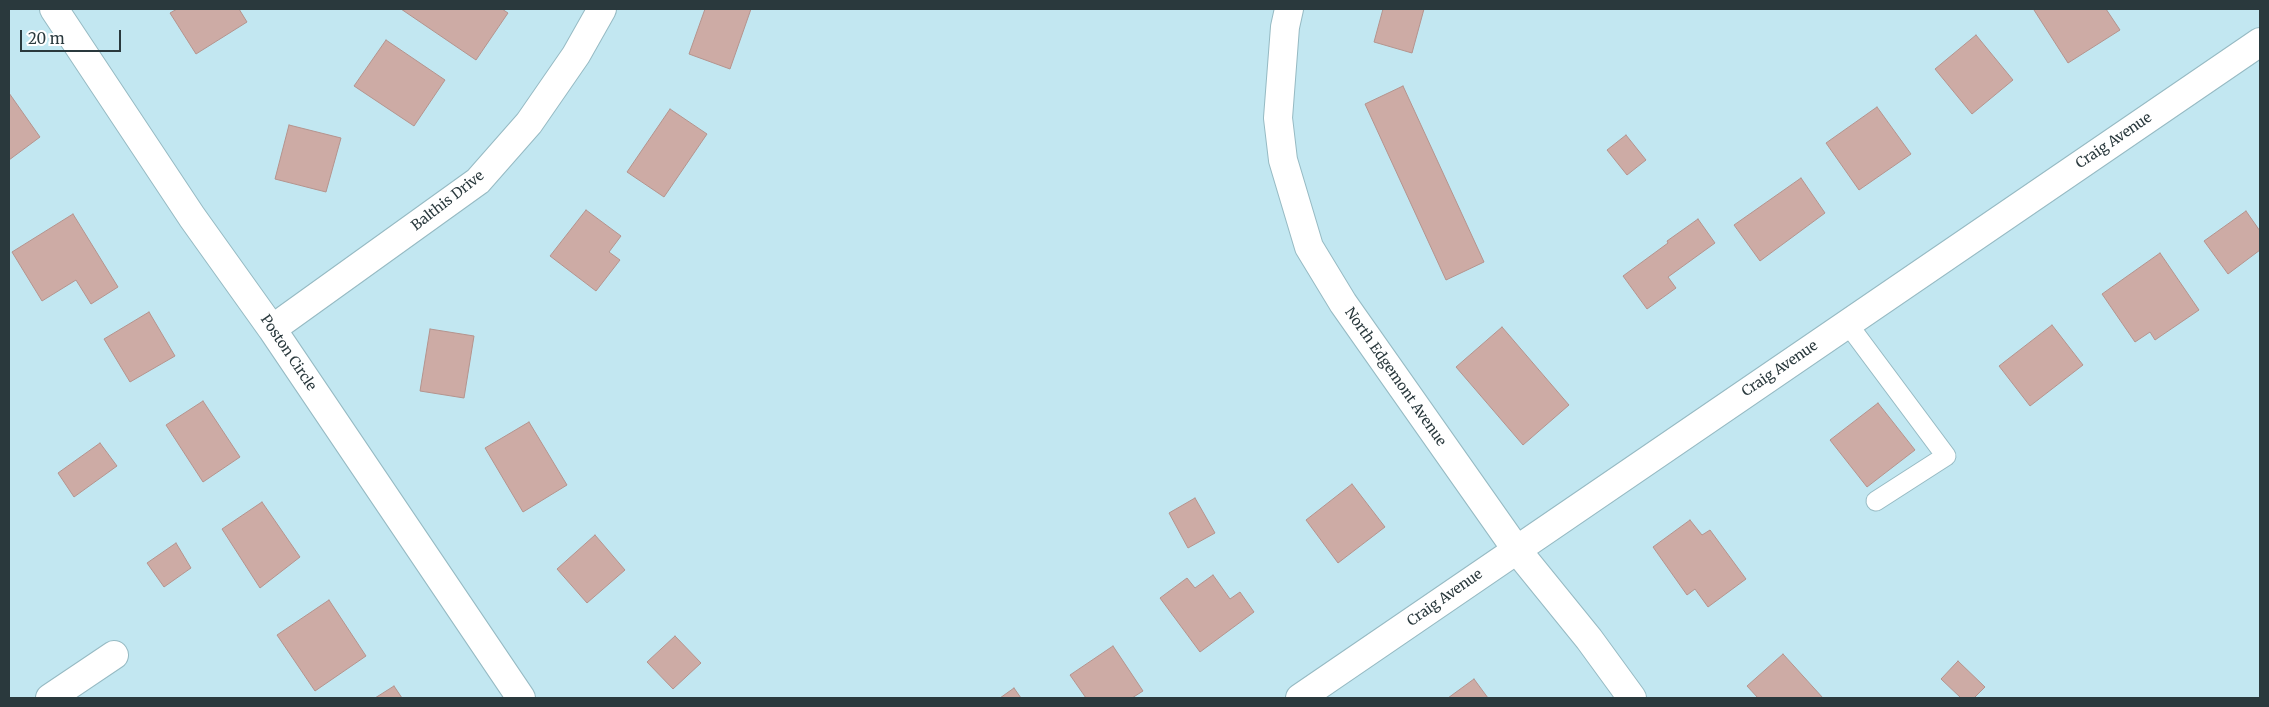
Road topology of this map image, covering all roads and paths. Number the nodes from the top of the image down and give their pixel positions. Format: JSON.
{"nodes":[{"id":1,"x":54,"y":9,"type":"edge"},
{"id":2,"x":602,"y":9,"type":"edge"},
{"id":3,"x":1289,"y":9,"type":"edge"},
{"id":4,"x":2260,"y":42,"type":"edge"},
{"id":5,"x":1847,"y":323,"type":"junction"},
{"id":6,"x":272,"y":329,"type":"junction"},
{"id":7,"x":1876,"y":501,"type":"dead end"},
{"id":8,"x":1516,"y":549,"type":"junction"},
{"id":9,"x":114,"y":655,"type":"dead end"},
{"id":10,"x":50,"y":698,"type":"edge"},
{"id":11,"x":521,"y":698,"type":"edge"},
{"id":12,"x":1300,"y":698,"type":"edge"},
{"id":13,"x":1632,"y":698,"type":"edge"}],
"edges":[{"from":1,"to":6,"type":"street","name":"Poston Circle"},
{"from":2,"to":6,"type":"street","name":"Balthis Drive"},
{"from":3,"to":8,"type":"street","name":"North Edgemont Avenue"},
{"from":4,"to":5,"type":"street","name":"Craig Avenue"},
{"from":5,"to":7,"type":"lane"},
{"from":5,"to":8,"type":"street","name":"Craig Avenue"},
{"from":6,"to":11,"type":"street","name":"Poston Circle"},
{"from":8,"to":12,"type":"street","name":"Craig Avenue"},
{"from":8,"to":13,"type":"street","name":"North Edgemont Avenue"},
{"from":9,"to":10,"type":"street"}]}
